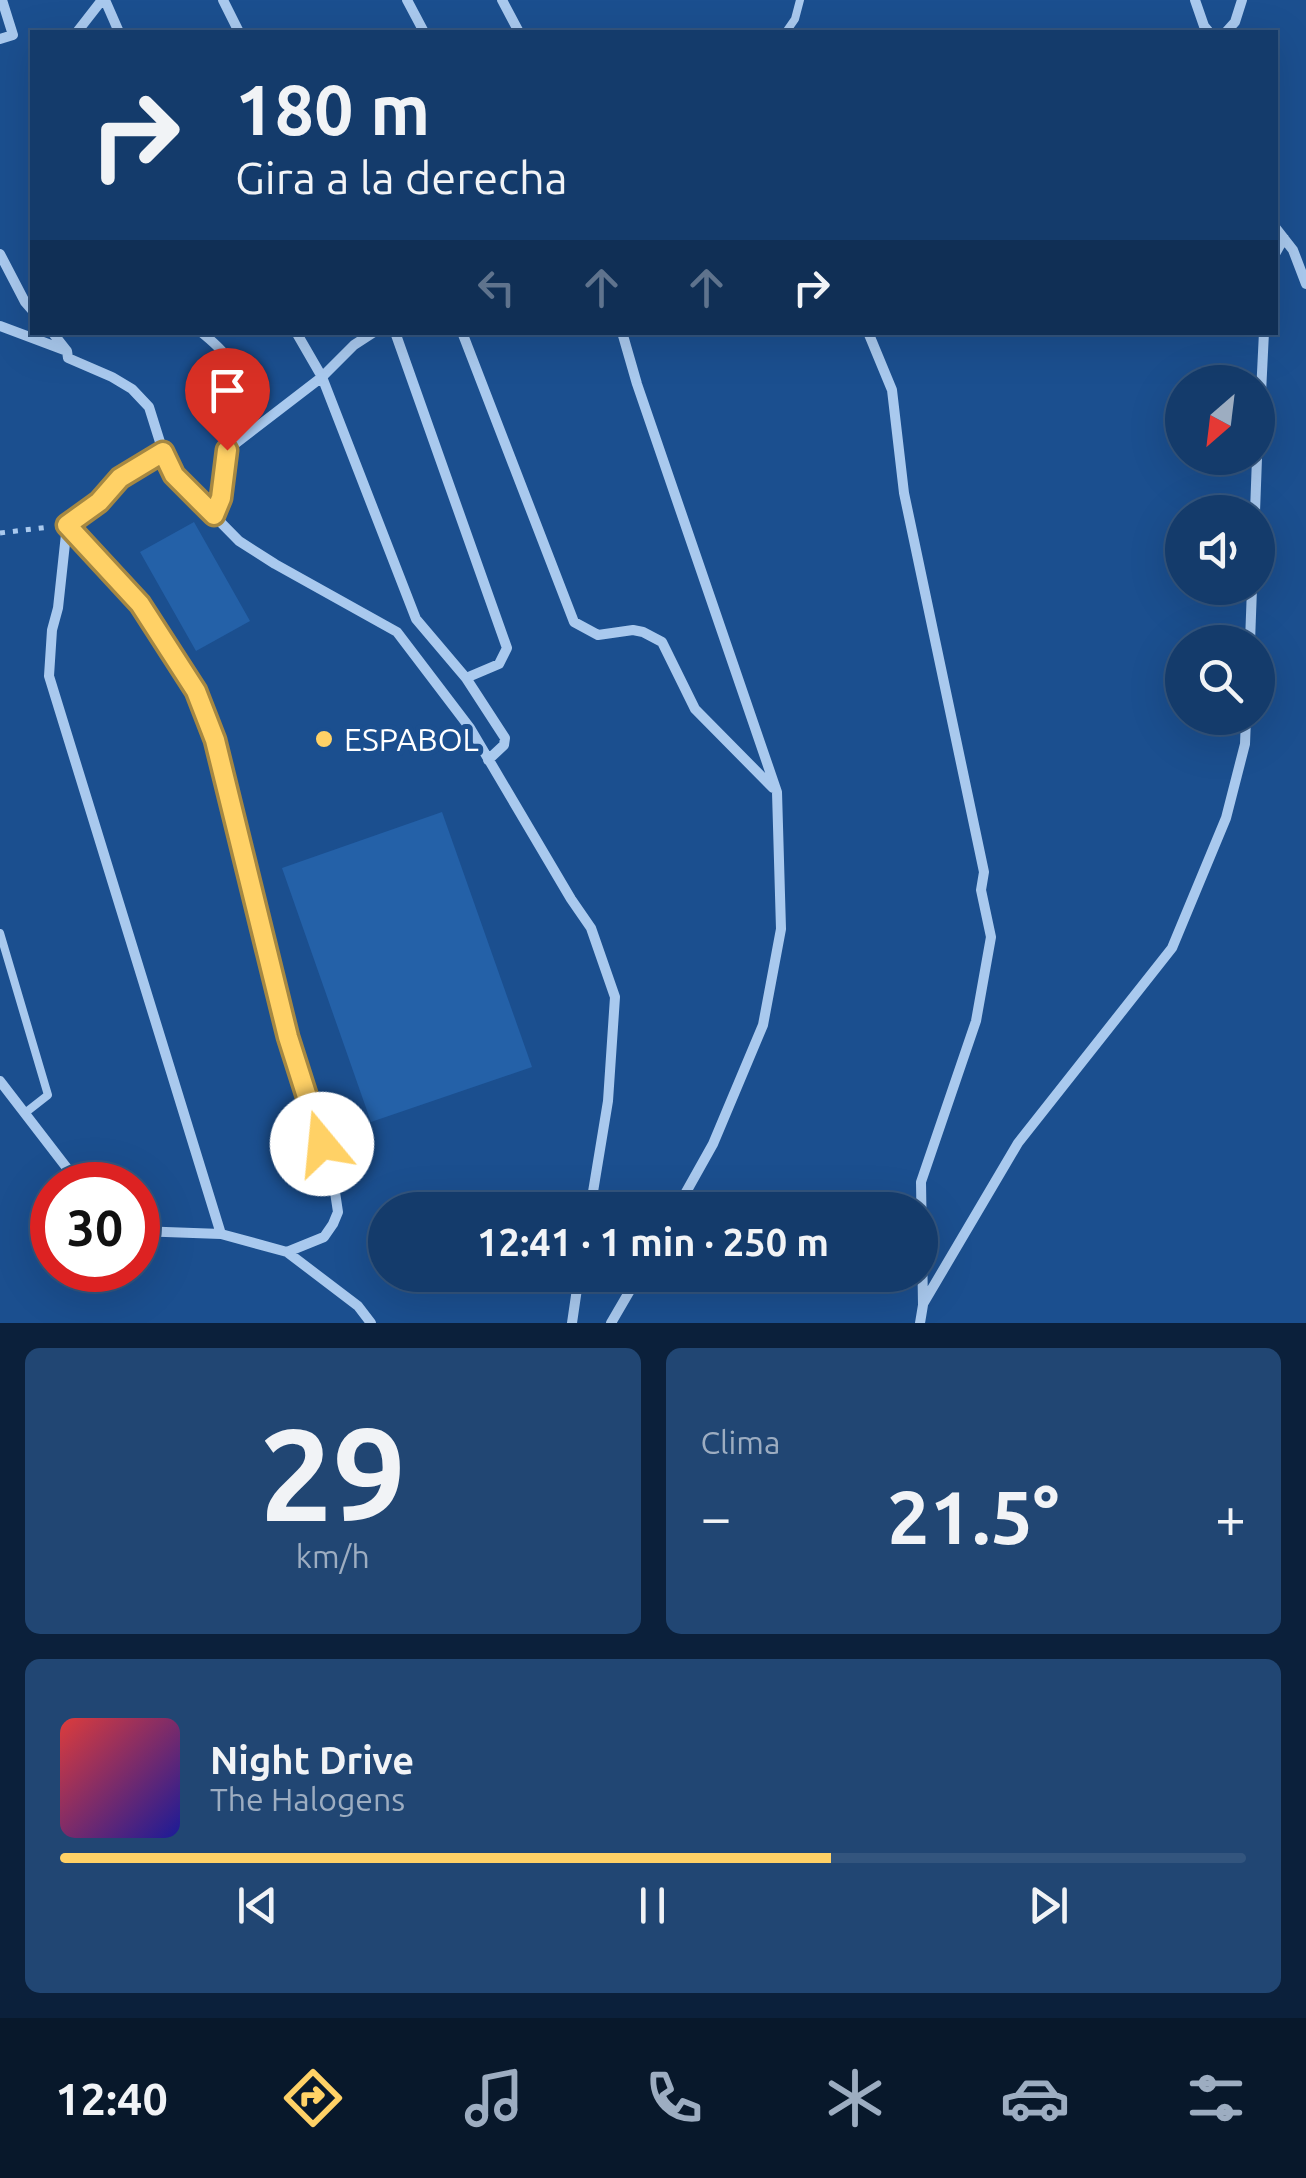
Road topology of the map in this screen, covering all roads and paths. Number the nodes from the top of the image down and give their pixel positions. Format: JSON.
{"nodes":[{"id":1,"x":2,"y":0,"type":"edge"},
{"id":2,"x":104,"y":0,"type":"edge"},
{"id":3,"x":223,"y":0,"type":"edge"},
{"id":4,"x":407,"y":0,"type":"edge"},
{"id":5,"x":502,"y":0,"type":"edge"},
{"id":6,"x":800,"y":0,"type":"edge"},
{"id":7,"x":1195,"y":0,"type":"edge"},
{"id":8,"x":1242,"y":0,"type":"edge"},
{"id":9,"x":80,"y":30,"type":"edge"},
{"id":10,"x":118,"y":30,"type":"edge"},
{"id":11,"x":237,"y":30,"type":"edge"},
{"id":12,"x":423,"y":30,"type":"edge"},
{"id":13,"x":518,"y":30,"type":"edge"},
{"id":14,"x":787,"y":30,"type":"edge"},
{"id":15,"x":1207,"y":30,"type":"edge"},
{"id":16,"x":1228,"y":30,"type":"edge"},
{"id":17,"x":0,"y":39,"type":"edge"},
{"id":18,"x":1278,"y":231,"type":"edge"},
{"id":19,"x":1284,"y":238,"type":"junction"},
{"id":20,"x":1278,"y":249,"type":"edge"},
{"id":21,"x":0,"y":254,"type":"edge"},
{"id":22,"x":1306,"y":284,"type":"edge"},
{"id":23,"x":30,"y":308,"type":"edge"},
{"id":24,"x":0,"y":326,"type":"edge"},
{"id":25,"x":54,"y":335,"type":"edge"},
{"id":26,"x":204,"y":335,"type":"edge"},
{"id":27,"x":298,"y":335,"type":"edge"},
{"id":28,"x":369,"y":335,"type":"edge"},
{"id":29,"x":396,"y":335,"type":"edge"},
{"id":30,"x":463,"y":335,"type":"edge"},
{"id":31,"x":623,"y":335,"type":"edge"},
{"id":32,"x":869,"y":335,"type":"edge"},
{"id":33,"x":1264,"y":335,"type":"edge"},
{"id":34,"x":67,"y":351,"type":"junction"},
{"id":35,"x":1262,"y":365,"type":"edge"},
{"id":36,"x":322,"y":376,"type":"junction"},
{"id":37,"x":227,"y":450,"type":"junction"},
{"id":38,"x":163,"y":452,"type":"junction"},
{"id":39,"x":214,"y":515,"type":"junction"},
{"id":40,"x":67,"y":525,"type":"junction"},
{"id":41,"x":0,"y":533,"type":"edge"},
{"id":42,"x":466,"y":678,"type":"junction"},
{"id":43,"x":1245,"y":735,"type":"edge"},
{"id":44,"x":488,"y":760,"type":"junction"},
{"id":45,"x":777,"y":792,"type":"junction"},
{"id":46,"x":0,"y":933,"type":"edge"},
{"id":47,"x":0,"y":1081,"type":"edge"},
{"id":48,"x":25,"y":1114,"type":"junction"},
{"id":49,"x":62,"y":1162,"type":"edge"},
{"id":50,"x":593,"y":1192,"type":"edge"},
{"id":51,"x":686,"y":1192,"type":"edge"},
{"id":52,"x":160,"y":1233,"type":"edge"},
{"id":53,"x":222,"y":1234,"type":"junction"},
{"id":54,"x":287,"y":1252,"type":"junction"},
{"id":55,"x":576,"y":1292,"type":"edge"},
{"id":56,"x":628,"y":1292,"type":"edge"},
{"id":57,"x":923,"y":1304,"type":"junction"},
{"id":58,"x":371,"y":1323,"type":"edge"},
{"id":59,"x":572,"y":1323,"type":"edge"},
{"id":60,"x":611,"y":1323,"type":"edge"},
{"id":61,"x":920,"y":1323,"type":"edge"}],
"edges":[{"from":1,"to":17,"type":"street"},
{"from":2,"to":9,"type":"street"},
{"from":2,"to":10,"type":"street"},
{"from":3,"to":11,"type":"street"},
{"from":4,"to":12,"type":"street"},
{"from":5,"to":13,"type":"street"},
{"from":6,"to":14,"type":"lane"},
{"from":7,"to":15,"type":"street"},
{"from":8,"to":16,"type":"street"},
{"from":18,"to":19,"type":"street"},
{"from":19,"to":20,"type":"street"},
{"from":19,"to":22,"type":"street"},
{"from":21,"to":23,"type":"street"},
{"from":24,"to":34,"type":"street"},
{"from":25,"to":34,"type":"street"},
{"from":26,"to":37,"type":"street"},
{"from":27,"to":36,"type":"street"},
{"from":28,"to":36,"type":"street"},
{"from":29,"to":42,"type":"street"},
{"from":30,"to":45,"type":"street"},
{"from":31,"to":45,"type":"street"},
{"from":32,"to":57,"type":"street"},
{"from":33,"to":35,"type":"street"},
{"from":34,"to":38,"type":"street"},
{"from":36,"to":37,"type":"street"},
{"from":36,"to":42,"type":"street"},
{"from":37,"to":39,"type":"street"},
{"from":38,"to":39,"type":"street"},
{"from":38,"to":40,"type":"street"},
{"from":39,"to":44,"type":"street"},
{"from":40,"to":41,"type":"path"},
{"from":40,"to":53,"type":"street"},
{"from":40,"to":54,"type":"street"},
{"from":42,"to":44,"type":"street"},
{"from":43,"to":57,"type":"street"},
{"from":44,"to":50,"type":"street"},
{"from":45,"to":51,"type":"street"},
{"from":46,"to":48,"type":"lane"},
{"from":47,"to":48,"type":"street"},
{"from":48,"to":49,"type":"street"},
{"from":52,"to":53,"type":"street"},
{"from":53,"to":54,"type":"street"},
{"from":54,"to":58,"type":"street"},
{"from":55,"to":59,"type":"street"},
{"from":56,"to":60,"type":"street"},
{"from":57,"to":61,"type":"street"}]}
